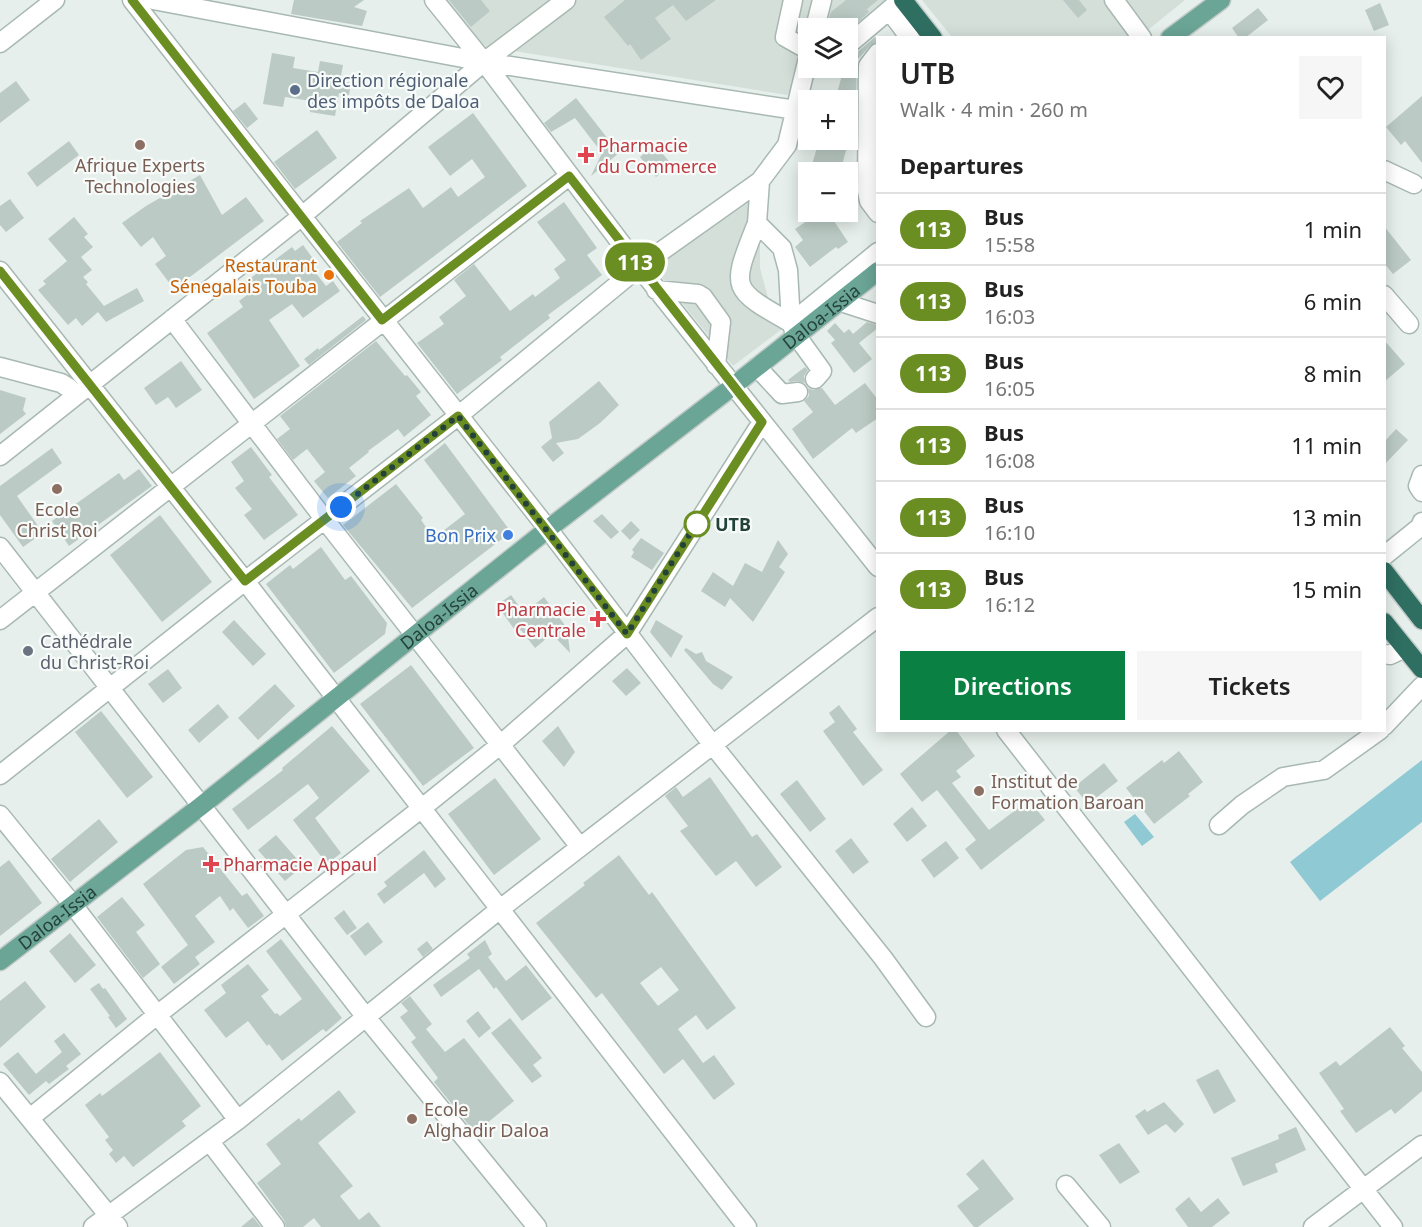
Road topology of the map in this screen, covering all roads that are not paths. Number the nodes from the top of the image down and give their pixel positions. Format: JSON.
{"nodes":[{"id":1,"x":55,"y":0,"type":"edge"},
{"id":2,"x":132,"y":0,"type":"edge"},
{"id":3,"x":153,"y":0,"type":"edge"},
{"id":4,"x":434,"y":0,"type":"edge"},
{"id":5,"x":566,"y":0,"type":"edge"},
{"id":6,"x":793,"y":0,"type":"edge"},
{"id":7,"x":822,"y":0,"type":"edge"},
{"id":8,"x":1114,"y":0,"type":"edge"},
{"id":9,"x":1221,"y":0,"type":"edge"},
{"id":10,"x":898,"y":3,"type":"edge"},
{"id":11,"x":818,"y":18,"type":"edge"},
{"id":12,"x":903,"y":35,"type":"edge"},
{"id":13,"x":931,"y":36,"type":"edge"},
{"id":14,"x":1141,"y":36,"type":"edge"},
{"id":15,"x":1171,"y":36,"type":"edge"},
{"id":16,"x":858,"y":37,"type":"edge"},
{"id":17,"x":0,"y":43,"type":"edge"},
{"id":18,"x":798,"y":44,"type":"edge"},
{"id":19,"x":876,"y":56,"type":"edge"},
{"id":20,"x":484,"y":62,"type":"junction"},
{"id":21,"x":804,"y":78,"type":"edge"},
{"id":22,"x":808,"y":78,"type":"edge"},
{"id":23,"x":803,"y":82,"type":"junction"},
{"id":24,"x":796,"y":110,"type":"junction"},
{"id":25,"x":1386,"y":171,"type":"edge"},
{"id":26,"x":569,"y":176,"type":"junction"},
{"id":27,"x":760,"y":181,"type":"junction"},
{"id":28,"x":1414,"y":184,"type":"dead end"},
{"id":29,"x":876,"y":210,"type":"edge"},
{"id":30,"x":302,"y":216,"type":"junction"},
{"id":31,"x":757,"y":223,"type":"junction"},
{"id":32,"x":876,"y":254,"type":"edge"},
{"id":33,"x":639,"y":267,"type":"junction"},
{"id":34,"x":0,"y":271,"type":"edge"},
{"id":35,"x":876,"y":273,"type":"edge"},
{"id":36,"x":656,"y":290,"type":"junction"},
{"id":37,"x":1386,"y":297,"type":"edge"},
{"id":38,"x":838,"y":302,"type":"junction"},
{"id":39,"x":876,"y":313,"type":"edge"},
{"id":40,"x":172,"y":319,"type":"junction"},
{"id":41,"x":382,"y":320,"type":"junction"},
{"id":42,"x":1409,"y":324,"type":"dead end"},
{"id":43,"x":794,"y":329,"type":"junction"},
{"id":44,"x":716,"y":365,"type":"junction"},
{"id":45,"x":0,"y":367,"type":"edge"},
{"id":46,"x":757,"y":367,"type":"junction"},
{"id":47,"x":815,"y":379,"type":"dead end"},
{"id":48,"x":732,"y":387,"type":"junction"},
{"id":49,"x":83,"y":390,"type":"junction"},
{"id":50,"x":798,"y":392,"type":"dead end"},
{"id":51,"x":458,"y":416,"type":"junction"},
{"id":52,"x":762,"y":422,"type":"junction"},
{"id":53,"x":252,"y":424,"type":"junction"},
{"id":54,"x":0,"y":456,"type":"edge"},
{"id":55,"x":1422,"y":474,"type":"edge"},
{"id":56,"x":172,"y":487,"type":"junction"},
{"id":57,"x":1422,"y":492,"type":"edge"},
{"id":58,"x":325,"y":520,"type":"junction"},
{"id":59,"x":1422,"y":522,"type":"edge"},
{"id":60,"x":548,"y":529,"type":"junction"},
{"id":61,"x":0,"y":548,"type":"edge"},
{"id":62,"x":1386,"y":554,"type":"edge"},
{"id":63,"x":876,"y":564,"type":"edge"},
{"id":64,"x":1386,"y":574,"type":"edge"},
{"id":65,"x":245,"y":581,"type":"junction"},
{"id":66,"x":35,"y":592,"type":"junction"},
{"id":67,"x":876,"y":619,"type":"edge"},
{"id":68,"x":0,"y":620,"type":"edge"},
{"id":69,"x":1422,"y":620,"type":"edge"},
{"id":70,"x":1386,"y":624,"type":"edge"},
{"id":71,"x":627,"y":634,"type":"junction"},
{"id":72,"x":415,"y":635,"type":"junction"},
{"id":73,"x":1406,"y":648,"type":"junction"},
{"id":74,"x":1386,"y":654,"type":"edge"},
{"id":75,"x":1422,"y":669,"type":"edge"},
{"id":76,"x":1422,"y":686,"type":"edge"},
{"id":77,"x":109,"y":688,"type":"junction"},
{"id":78,"x":336,"y":698,"type":"junction"},
{"id":79,"x":1386,"y":721,"type":"edge"},
{"id":80,"x":1008,"y":732,"type":"edge"},
{"id":81,"x":1374,"y":732,"type":"edge"},
{"id":82,"x":712,"y":744,"type":"junction"},
{"id":83,"x":500,"y":745,"type":"junction"},
{"id":84,"x":0,"y":775,"type":"edge"},
{"id":85,"x":201,"y":806,"type":"junction"},
{"id":86,"x":422,"y":808,"type":"junction"},
{"id":87,"x":0,"y":815,"type":"edge"},
{"id":88,"x":1219,"y":825,"type":"dead end"},
{"id":89,"x":580,"y":847,"type":"junction"},
{"id":90,"x":73,"y":905,"type":"junction"},
{"id":91,"x":500,"y":909,"type":"junction"},
{"id":92,"x":286,"y":915,"type":"junction"},
{"id":93,"x":0,"y":961,"type":"edge"},
{"id":94,"x":157,"y":1015,"type":"junction"},
{"id":95,"x":366,"y":1016,"type":"junction"},
{"id":96,"x":926,"y":1017,"type":"dead end"},
{"id":97,"x":0,"y":1082,"type":"edge"},
{"id":98,"x":30,"y":1118,"type":"junction"},
{"id":99,"x":238,"y":1120,"type":"junction"},
{"id":100,"x":210,"y":1142,"type":"junction"},
{"id":101,"x":1422,"y":1145,"type":"edge"},
{"id":102,"x":1066,"y":1185,"type":"dead end"},
{"id":103,"x":1365,"y":1190,"type":"junction"},
{"id":104,"x":113,"y":1221,"type":"edge"},
{"id":105,"x":93,"y":1227,"type":"edge"},
{"id":106,"x":275,"y":1227,"type":"edge"},
{"id":107,"x":537,"y":1227,"type":"edge"},
{"id":108,"x":747,"y":1227,"type":"edge"},
{"id":109,"x":1101,"y":1227,"type":"edge"},
{"id":110,"x":1313,"y":1227,"type":"edge"},
{"id":111,"x":1393,"y":1227,"type":"edge"}],
"edges":[{"from":1,"to":17,"type":"street"},
{"from":2,"to":30,"type":"street"},
{"from":3,"to":20,"type":"street"},
{"from":4,"to":20,"type":"street"},
{"from":5,"to":20,"type":"street"},
{"from":6,"to":18,"type":"street"},
{"from":7,"to":11,"type":"street"},
{"from":8,"to":14,"type":"street"},
{"from":9,"to":15,"type":"main road"},
{"from":10,"to":12,"type":"street"},
{"from":10,"to":13,"type":"highway"},
{"from":10,"to":16,"type":"street"},
{"from":19,"to":29,"type":"street"},
{"from":20,"to":24,"type":"street"},
{"from":20,"to":26,"type":"street"},
{"from":20,"to":30,"type":"street"},
{"from":21,"to":23,"type":"street"},
{"from":22,"to":23,"type":"street"},
{"from":23,"to":24,"type":"street"},
{"from":24,"to":27,"type":"street"},
{"from":25,"to":28,"type":"street"},
{"from":26,"to":33,"type":"street"},
{"from":26,"to":41,"type":"street"},
{"from":27,"to":31,"type":"street"},
{"from":27,"to":33,"type":"street"},
{"from":30,"to":40,"type":"street"},
{"from":30,"to":41,"type":"street"},
{"from":31,"to":43,"type":"street"},
{"from":31,"to":43,"type":"street"},
{"from":32,"to":43,"type":"street"},
{"from":33,"to":36,"type":"street"},
{"from":33,"to":51,"type":"street"},
{"from":34,"to":49,"type":"street"},
{"from":35,"to":38,"type":"main road","name":"Daloa-Issia"},
{"from":36,"to":44,"type":"street"},
{"from":36,"to":44,"type":"street"},
{"from":37,"to":42,"type":"street"},
{"from":38,"to":39,"type":"street"},
{"from":38,"to":43,"type":"main road","name":"Daloa-Issia"},
{"from":40,"to":49,"type":"street"},
{"from":40,"to":53,"type":"street"},
{"from":41,"to":51,"type":"street"},
{"from":41,"to":53,"type":"street"},
{"from":43,"to":46,"type":"main road","name":"Daloa-Issia"},
{"from":43,"to":47,"type":"street"},
{"from":44,"to":48,"type":"street"},
{"from":45,"to":49,"type":"street"},
{"from":46,"to":48,"type":"main road","name":"Daloa-Issia"},
{"from":46,"to":50,"type":"street"},
{"from":48,"to":52,"type":"street"},
{"from":48,"to":60,"type":"main road","name":"Daloa-Issia"},
{"from":49,"to":54,"type":"street"},
{"from":49,"to":56,"type":"street"},
{"from":51,"to":58,"type":"street"},
{"from":51,"to":60,"type":"street"},
{"from":52,"to":63,"type":"street"},
{"from":52,"to":71,"type":"street"},
{"from":53,"to":56,"type":"street"},
{"from":53,"to":58,"type":"street"},
{"from":55,"to":57,"type":"street"},
{"from":56,"to":65,"type":"street"},
{"from":56,"to":66,"type":"street"},
{"from":58,"to":65,"type":"street"},
{"from":58,"to":72,"type":"street"},
{"from":59,"to":62,"type":"street"},
{"from":60,"to":71,"type":"street"},
{"from":60,"to":72,"type":"main road","name":"Daloa-Issia"},
{"from":61,"to":66,"type":"street"},
{"from":64,"to":69,"type":"highway"},
{"from":65,"to":77,"type":"street"},
{"from":65,"to":78,"type":"street"},
{"from":66,"to":68,"type":"street"},
{"from":66,"to":77,"type":"street"},
{"from":67,"to":82,"type":"street"},
{"from":70,"to":73,"type":"highway"},
{"from":71,"to":82,"type":"street"},
{"from":71,"to":83,"type":"street"},
{"from":72,"to":78,"type":"main road","name":"Daloa-Issia"},
{"from":72,"to":83,"type":"street"},
{"from":73,"to":74,"type":"street"},
{"from":73,"to":75,"type":"highway"},
{"from":76,"to":79,"type":"street"},
{"from":77,"to":84,"type":"street"},
{"from":77,"to":85,"type":"street"},
{"from":78,"to":85,"type":"main road","name":"Daloa-Issia"},
{"from":78,"to":86,"type":"street"},
{"from":80,"to":103,"type":"street"},
{"from":81,"to":88,"type":"street"},
{"from":82,"to":89,"type":"street"},
{"from":82,"to":96,"type":"street"},
{"from":83,"to":86,"type":"street"},
{"from":83,"to":89,"type":"street"},
{"from":85,"to":90,"type":"main road","name":"Daloa-Issia"},
{"from":85,"to":92,"type":"street"},
{"from":86,"to":91,"type":"street"},
{"from":86,"to":92,"type":"street"},
{"from":87,"to":90,"type":"street"},
{"from":89,"to":91,"type":"street"},
{"from":90,"to":93,"type":"main road","name":"Daloa-Issia"},
{"from":90,"to":94,"type":"street"},
{"from":91,"to":95,"type":"street"},
{"from":91,"to":108,"type":"street"},
{"from":92,"to":94,"type":"street"},
{"from":92,"to":95,"type":"street"},
{"from":94,"to":98,"type":"street"},
{"from":94,"to":99,"type":"street"},
{"from":95,"to":99,"type":"street"},
{"from":95,"to":107,"type":"street"},
{"from":97,"to":98,"type":"street"},
{"from":98,"to":104,"type":"street"},
{"from":99,"to":100,"type":"street"},
{"from":100,"to":104,"type":"street"},
{"from":100,"to":106,"type":"street"},
{"from":101,"to":103,"type":"street"},
{"from":102,"to":109,"type":"street"},
{"from":103,"to":110,"type":"street"},
{"from":103,"to":111,"type":"street"},
{"from":104,"to":105,"type":"street"}]}
